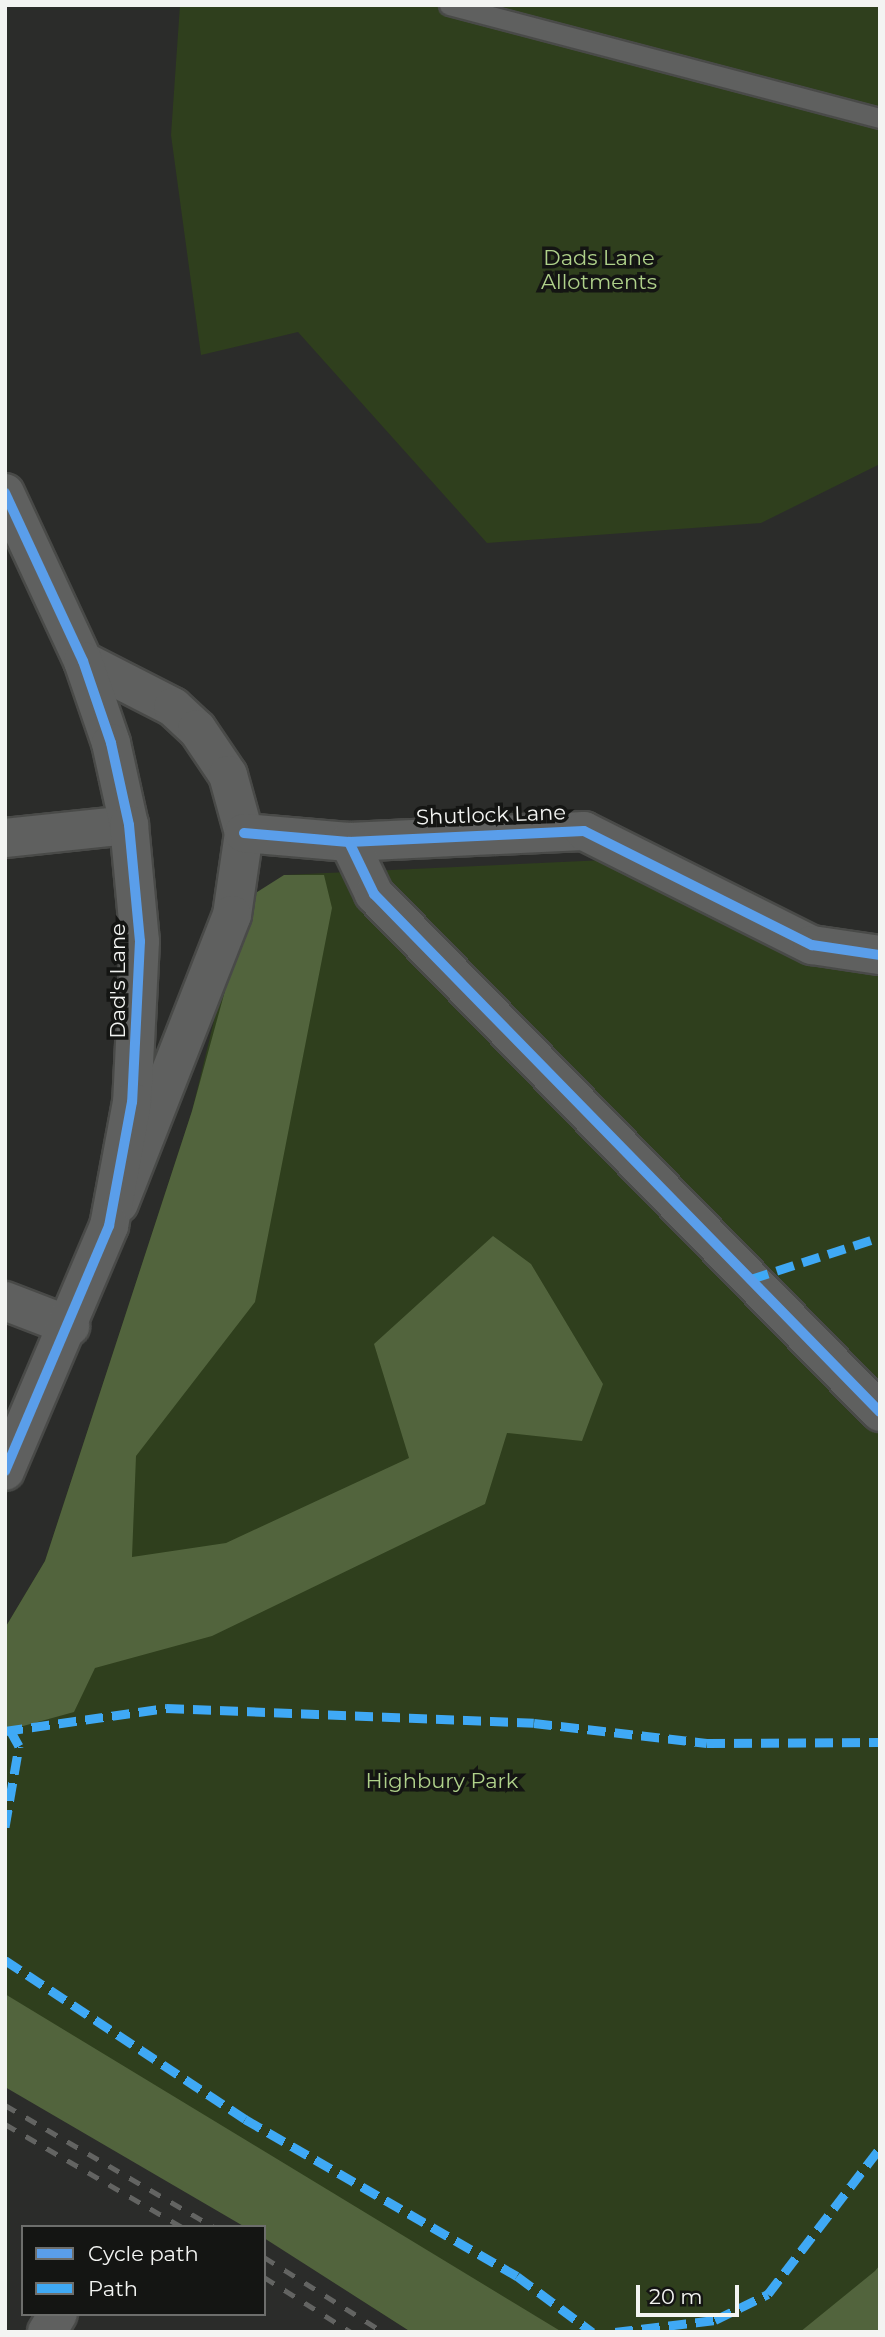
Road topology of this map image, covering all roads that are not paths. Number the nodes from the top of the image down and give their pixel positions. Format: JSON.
{"nodes":[{"id":1,"x":449,"y":5,"type":"edge"},
{"id":2,"x":880,"y":118,"type":"edge"},
{"id":3,"x":5,"y":493,"type":"edge"},
{"id":4,"x":83,"y":661,"type":"junction"},
{"id":5,"x":129,"y":825,"type":"junction"},
{"id":6,"x":244,"y":833,"type":"junction"},
{"id":7,"x":5,"y":838,"type":"edge"},
{"id":8,"x":349,"y":842,"type":"junction"},
{"id":9,"x":880,"y":955,"type":"edge"},
{"id":10,"x":109,"y":1226,"type":"junction"},
{"id":11,"x":5,"y":1301,"type":"edge"},
{"id":12,"x":70,"y":1326,"type":"junction"},
{"id":13,"x":880,"y":1412,"type":"edge"},
{"id":14,"x":5,"y":1471,"type":"edge"},
{"id":15,"x":57,"y":2316,"type":"edge"},
{"id":16,"x":47,"y":2332,"type":"edge"}],
"edges":[{"from":1,"to":2,"type":"lane"},
{"from":3,"to":4,"type":"street","name":"Dad's Lane"},
{"from":4,"to":5,"type":"street","name":"Dad's Lane"},
{"from":4,"to":6,"type":"street"},
{"from":5,"to":7,"type":"street"},
{"from":5,"to":10,"type":"street","name":"Dad's Lane"},
{"from":6,"to":8,"type":"street","name":"Shutlock Lane"},
{"from":6,"to":10,"type":"street"},
{"from":8,"to":9,"type":"street","name":"Shutlock Lane"},
{"from":8,"to":13,"type":"street"},
{"from":10,"to":12,"type":"street","name":"Dad's Lane"},
{"from":11,"to":12,"type":"street"},
{"from":12,"to":14,"type":"street","name":"Dad's Lane"},
{"from":15,"to":16,"type":"street"}]}
